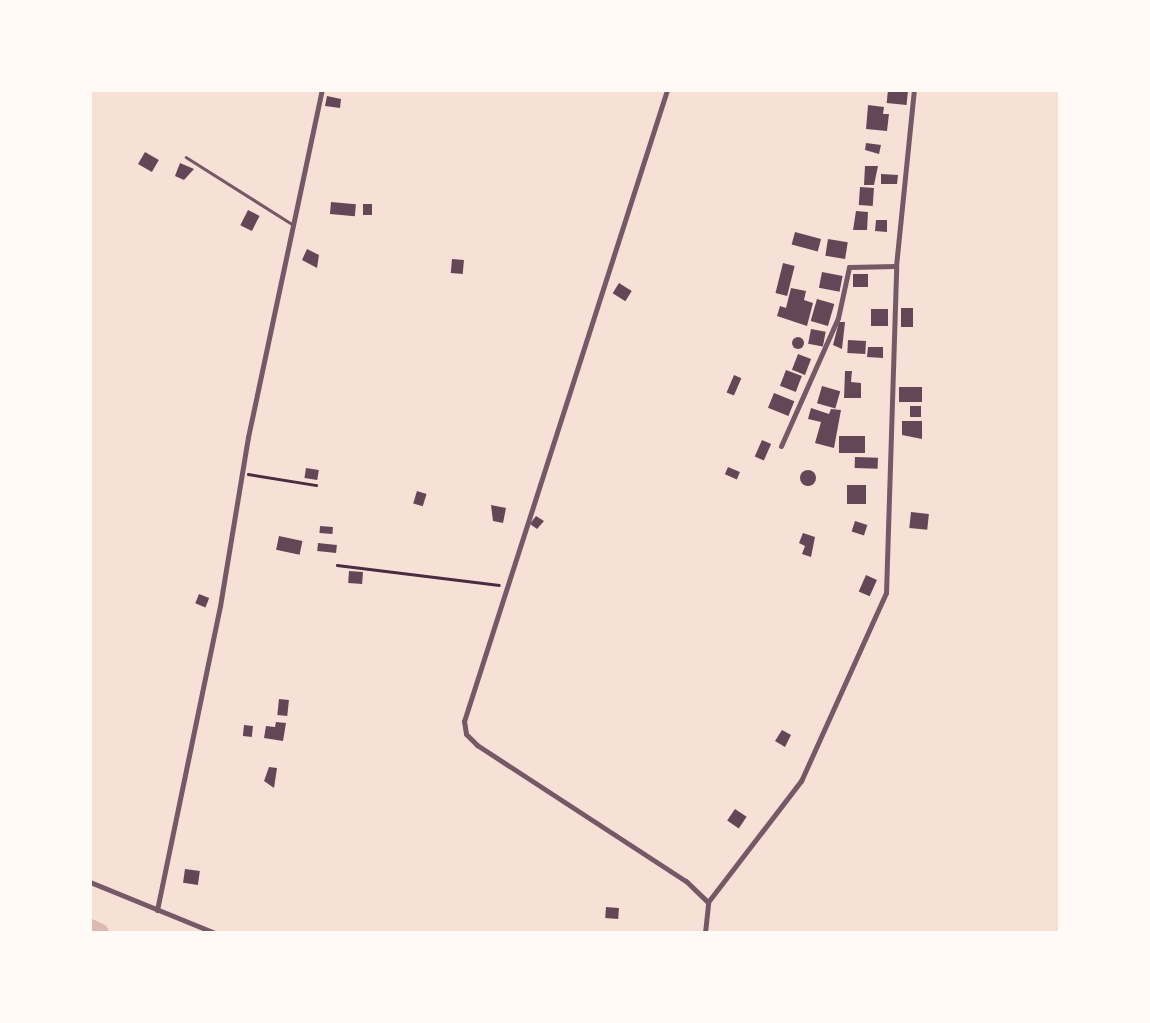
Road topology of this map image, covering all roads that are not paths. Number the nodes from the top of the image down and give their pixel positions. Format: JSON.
{"nodes":[{"id":1,"x":322,"y":90,"type":"edge"},
{"id":2,"x":666,"y":90,"type":"edge"},
{"id":3,"x":914,"y":90,"type":"edge"},
{"id":4,"x":186,"y":158,"type":"dead end"},
{"id":5,"x":294,"y":225,"type":"junction"},
{"id":6,"x":896,"y":266,"type":"junction"},
{"id":7,"x":781,"y":446,"type":"dead end"},
{"id":8,"x":90,"y":882,"type":"edge"},
{"id":9,"x":708,"y":902,"type":"junction"},
{"id":10,"x":157,"y":910,"type":"junction"},
{"id":11,"x":215,"y":933,"type":"edge"},
{"id":12,"x":705,"y":933,"type":"edge"}],
"edges":[{"from":1,"to":5,"type":"street"},
{"from":2,"to":9,"type":"street"},
{"from":3,"to":6,"type":"street"},
{"from":4,"to":5,"type":"lane"},
{"from":5,"to":10,"type":"street"},
{"from":6,"to":7,"type":"street"},
{"from":6,"to":9,"type":"street"},
{"from":8,"to":10,"type":"street"},
{"from":9,"to":12,"type":"street"},
{"from":10,"to":11,"type":"street"}]}
